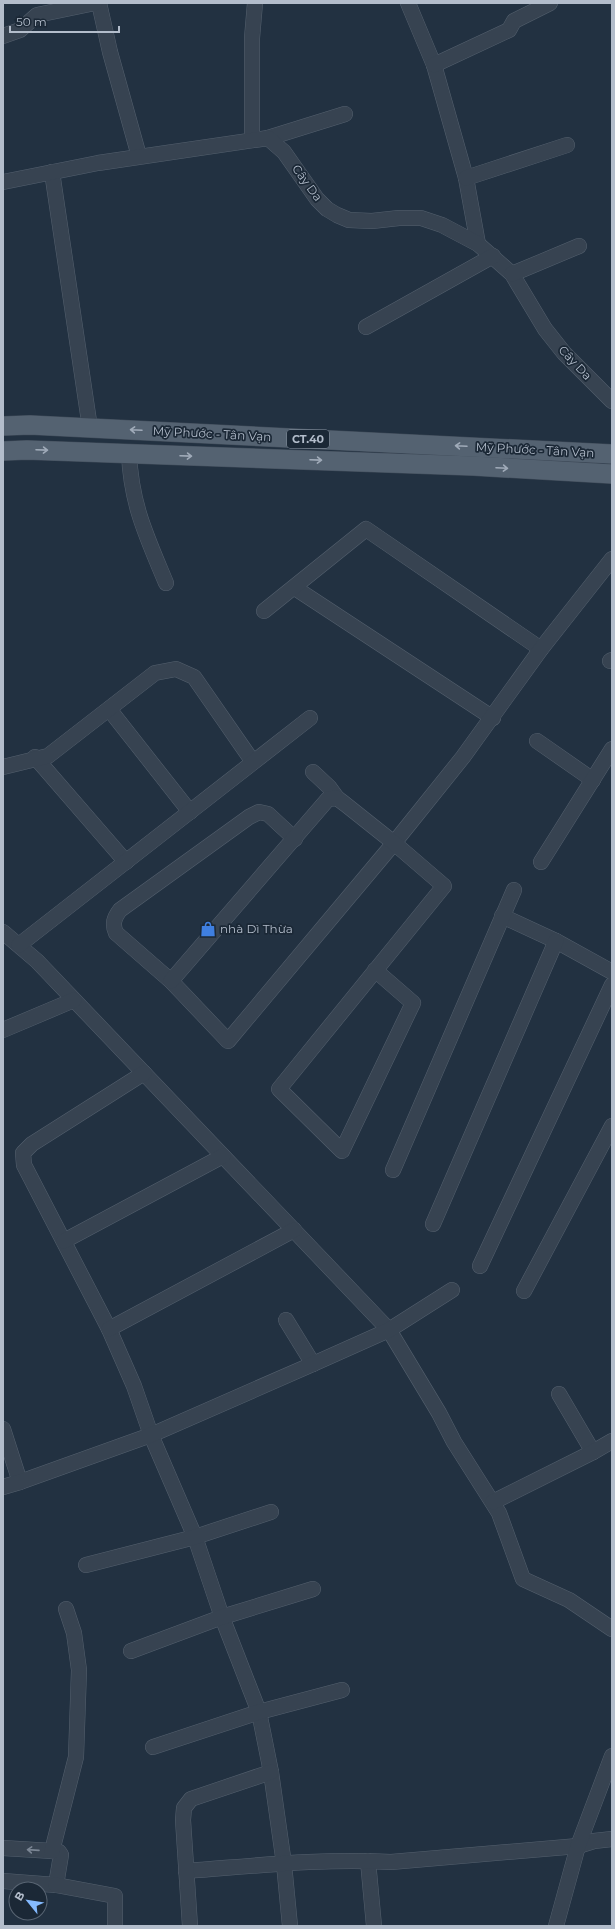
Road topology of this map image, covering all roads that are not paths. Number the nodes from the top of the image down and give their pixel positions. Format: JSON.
{"nodes":[{"id":1,"x":95,"y":3,"type":"edge"},
{"id":2,"x":99,"y":3,"type":"edge"},
{"id":3,"x":255,"y":3,"type":"edge"},
{"id":4,"x":408,"y":3,"type":"edge"},
{"id":5,"x":550,"y":3,"type":"edge"},
{"id":6,"x":3,"y":36,"type":"edge"},
{"id":7,"x":434,"y":65,"type":"junction"},
{"id":8,"x":345,"y":114,"type":"dead end"},
{"id":9,"x":268,"y":138,"type":"junction"},
{"id":10,"x":252,"y":140,"type":"junction"},
{"id":11,"x":567,"y":145,"type":"dead end"},
{"id":12,"x":139,"y":156,"type":"junction"},
{"id":13,"x":52,"y":172,"type":"junction"},
{"id":14,"x":466,"y":178,"type":"junction"},
{"id":15,"x":3,"y":182,"type":"edge"},
{"id":16,"x":478,"y":244,"type":"junction"},
{"id":17,"x":579,"y":246,"type":"dead end"},
{"id":18,"x":493,"y":256,"type":"junction"},
{"id":19,"x":512,"y":274,"type":"junction"},
{"id":20,"x":366,"y":327,"type":"dead end"},
{"id":21,"x":612,"y":401,"type":"edge"},
{"id":22,"x":3,"y":426,"type":"edge"},
{"id":23,"x":90,"y":428,"type":"junction"},
{"id":24,"x":3,"y":451,"type":"edge"},
{"id":25,"x":129,"y":453,"type":"junction"},
{"id":26,"x":612,"y":454,"type":"edge"},
{"id":27,"x":612,"y":474,"type":"edge"},
{"id":28,"x":612,"y":559,"type":"edge"},
{"id":29,"x":166,"y":583,"type":"dead end"},
{"id":30,"x":295,"y":588,"type":"junction"},
{"id":31,"x":264,"y":611,"type":"dead end"},
{"id":32,"x":541,"y":649,"type":"junction"},
{"id":33,"x":109,"y":709,"type":"junction"},
{"id":34,"x":310,"y":718,"type":"dead end"},
{"id":35,"x":493,"y":718,"type":"junction"},
{"id":36,"x":537,"y":741,"type":"dead end"},
{"id":37,"x":612,"y":749,"type":"edge"},
{"id":38,"x":36,"y":757,"type":"junction"},
{"id":39,"x":253,"y":762,"type":"junction"},
{"id":40,"x":3,"y":767,"type":"edge"},
{"id":41,"x":313,"y":772,"type":"dead end"},
{"id":42,"x":592,"y":780,"type":"junction"},
{"id":43,"x":337,"y":798,"type":"junction"},
{"id":44,"x":190,"y":812,"type":"junction"},
{"id":45,"x":295,"y":839,"type":"junction"},
{"id":46,"x":394,"y":843,"type":"junction"},
{"id":47,"x":126,"y":862,"type":"junction"},
{"id":48,"x":541,"y":862,"type":"dead end"},
{"id":49,"x":514,"y":890,"type":"dead end"},
{"id":50,"x":502,"y":916,"type":"junction"},
{"id":51,"x":3,"y":932,"type":"edge"},
{"id":52,"x":556,"y":941,"type":"junction"},
{"id":53,"x":19,"y":945,"type":"junction"},
{"id":54,"x":375,"y":970,"type":"junction"},
{"id":55,"x":612,"y":972,"type":"edge"},
{"id":56,"x":171,"y":981,"type":"junction"},
{"id":57,"x":612,"y":985,"type":"edge"},
{"id":58,"x":74,"y":1000,"type":"junction"},
{"id":59,"x":3,"y":1030,"type":"edge"},
{"id":60,"x":144,"y":1073,"type":"junction"},
{"id":61,"x":612,"y":1126,"type":"edge"},
{"id":62,"x":223,"y":1156,"type":"junction"},
{"id":63,"x":393,"y":1170,"type":"dead end"},
{"id":64,"x":434,"y":1224,"type":"dead end"},
{"id":65,"x":294,"y":1230,"type":"junction"},
{"id":66,"x":64,"y":1241,"type":"junction"},
{"id":67,"x":480,"y":1266,"type":"dead end"},
{"id":68,"x":452,"y":1290,"type":"dead end"},
{"id":69,"x":524,"y":1291,"type":"dead end"},
{"id":70,"x":286,"y":1320,"type":"dead end"},
{"id":71,"x":109,"y":1329,"type":"junction"},
{"id":72,"x":389,"y":1330,"type":"junction"},
{"id":73,"x":313,"y":1364,"type":"junction"},
{"id":74,"x":559,"y":1394,"type":"dead end"},
{"id":75,"x":3,"y":1429,"type":"edge"},
{"id":76,"x":151,"y":1435,"type":"junction"},
{"id":77,"x":612,"y":1441,"type":"edge"},
{"id":78,"x":593,"y":1452,"type":"junction"},
{"id":79,"x":20,"y":1482,"type":"junction"},
{"id":80,"x":3,"y":1487,"type":"edge"},
{"id":81,"x":493,"y":1502,"type":"junction"},
{"id":82,"x":271,"y":1512,"type":"dead end"},
{"id":83,"x":195,"y":1537,"type":"junction"},
{"id":84,"x":86,"y":1565,"type":"dead end"},
{"id":85,"x":313,"y":1589,"type":"dead end"},
{"id":86,"x":66,"y":1609,"type":"dead end"},
{"id":87,"x":222,"y":1617,"type":"junction"},
{"id":88,"x":612,"y":1629,"type":"edge"},
{"id":89,"x":131,"y":1651,"type":"dead end"},
{"id":90,"x":342,"y":1690,"type":"dead end"},
{"id":91,"x":259,"y":1712,"type":"junction"},
{"id":92,"x":153,"y":1747,"type":"dead end"},
{"id":93,"x":612,"y":1756,"type":"edge"},
{"id":94,"x":271,"y":1772,"type":"junction"},
{"id":95,"x":612,"y":1839,"type":"edge"},
{"id":96,"x":578,"y":1846,"type":"junction"},
{"id":97,"x":3,"y":1848,"type":"edge"},
{"id":98,"x":52,"y":1851,"type":"junction"},
{"id":99,"x":368,"y":1861,"type":"junction"},
{"id":100,"x":284,"y":1864,"type":"junction"},
{"id":101,"x":186,"y":1871,"type":"junction"},
{"id":102,"x":3,"y":1881,"type":"edge"},
{"id":103,"x":56,"y":1884,"type":"junction"},
{"id":104,"x":115,"y":1926,"type":"edge"},
{"id":105,"x":190,"y":1926,"type":"edge"},
{"id":106,"x":290,"y":1926,"type":"edge"},
{"id":107,"x":374,"y":1926,"type":"edge"},
{"id":108,"x":556,"y":1926,"type":"edge"}],
"edges":[{"from":1,"to":6,"type":"street"},
{"from":2,"to":12,"type":"street"},
{"from":3,"to":10,"type":"street"},
{"from":4,"to":7,"type":"street"},
{"from":5,"to":7,"type":"street"},
{"from":7,"to":14,"type":"street"},
{"from":8,"to":9,"type":"street"},
{"from":9,"to":10,"type":"street"},
{"from":9,"to":16,"type":"street","name":"Cây Da"},
{"from":10,"to":12,"type":"street"},
{"from":11,"to":14,"type":"street"},
{"from":12,"to":13,"type":"street"},
{"from":13,"to":15,"type":"street"},
{"from":13,"to":23,"type":"street"},
{"from":14,"to":16,"type":"street"},
{"from":16,"to":18,"type":"street","name":"Cây Da"},
{"from":17,"to":19,"type":"street"},
{"from":18,"to":19,"type":"street","name":"Cây Da"},
{"from":18,"to":20,"type":"street"},
{"from":19,"to":21,"type":"street","name":"Cây Da"},
{"from":22,"to":23,"type":"main road","name":"Mỹ Phước - Tân Vạn","number":"CT.40"},
{"from":26,"to":23,"type":"main road","name":"Mỹ Phước - Tân Vạn","number":"CT.40","one_way":true},
{"from":24,"to":25,"type":"main road","name":"Mỹ Phước - Tân Vạn","number":"CT.40","one_way":true},
{"from":25,"to":27,"type":"main road","name":"Mỹ Phước - Tân Vạn","number":"CT.40","one_way":true},
{"from":25,"to":29,"type":"street"},
{"from":28,"to":32,"type":"street"},
{"from":30,"to":31,"type":"street"},
{"from":30,"to":32,"type":"street"},
{"from":30,"to":35,"type":"street"},
{"from":32,"to":35,"type":"street"},
{"from":33,"to":38,"type":"street"},
{"from":33,"to":39,"type":"street"},
{"from":33,"to":44,"type":"street"},
{"from":34,"to":39,"type":"street"},
{"from":35,"to":46,"type":"street"},
{"from":36,"to":42,"type":"street"},
{"from":37,"to":42,"type":"street"},
{"from":38,"to":40,"type":"street"},
{"from":38,"to":47,"type":"street"},
{"from":39,"to":44,"type":"street"},
{"from":41,"to":43,"type":"street"},
{"from":42,"to":48,"type":"street"},
{"from":43,"to":45,"type":"street"},
{"from":43,"to":46,"type":"street"},
{"from":44,"to":47,"type":"street"},
{"from":45,"to":56,"type":"street"},
{"from":45,"to":56,"type":"street"},
{"from":46,"to":54,"type":"street"},
{"from":46,"to":56,"type":"street"},
{"from":47,"to":53,"type":"street"},
{"from":49,"to":50,"type":"street"},
{"from":50,"to":52,"type":"street"},
{"from":50,"to":63,"type":"street"},
{"from":51,"to":53,"type":"street"},
{"from":52,"to":55,"type":"street"},
{"from":52,"to":64,"type":"street"},
{"from":53,"to":58,"type":"street"},
{"from":54,"to":54,"type":"street"},
{"from":57,"to":67,"type":"street"},
{"from":58,"to":59,"type":"street"},
{"from":58,"to":60,"type":"street"},
{"from":60,"to":62,"type":"street"},
{"from":60,"to":66,"type":"street"},
{"from":61,"to":69,"type":"street"},
{"from":62,"to":65,"type":"street"},
{"from":62,"to":66,"type":"street"},
{"from":65,"to":71,"type":"street"},
{"from":65,"to":72,"type":"street"},
{"from":66,"to":71,"type":"street"},
{"from":68,"to":72,"type":"street"},
{"from":70,"to":73,"type":"street"},
{"from":71,"to":76,"type":"street"},
{"from":72,"to":73,"type":"street"},
{"from":72,"to":81,"type":"street"},
{"from":73,"to":76,"type":"street"},
{"from":74,"to":78,"type":"street"},
{"from":75,"to":79,"type":"street"},
{"from":76,"to":79,"type":"street"},
{"from":76,"to":83,"type":"street"},
{"from":77,"to":78,"type":"street"},
{"from":78,"to":81,"type":"street"},
{"from":79,"to":80,"type":"street"},
{"from":81,"to":88,"type":"street"},
{"from":82,"to":83,"type":"street"},
{"from":83,"to":84,"type":"street"},
{"from":83,"to":87,"type":"street"},
{"from":85,"to":87,"type":"street"},
{"from":86,"to":98,"type":"street"},
{"from":87,"to":89,"type":"street"},
{"from":87,"to":91,"type":"street"},
{"from":90,"to":91,"type":"street"},
{"from":91,"to":92,"type":"street"},
{"from":91,"to":94,"type":"street"},
{"from":93,"to":96,"type":"street"},
{"from":94,"to":100,"type":"street"},
{"from":94,"to":101,"type":"street"},
{"from":95,"to":96,"type":"street"},
{"from":96,"to":99,"type":"street"},
{"from":96,"to":108,"type":"street"},
{"from":98,"to":97,"type":"street","one_way":true},
{"from":98,"to":103,"type":"street"},
{"from":99,"to":100,"type":"street"},
{"from":99,"to":107,"type":"street"},
{"from":100,"to":101,"type":"street"},
{"from":100,"to":106,"type":"street"},
{"from":101,"to":105,"type":"street"},
{"from":102,"to":103,"type":"street"},
{"from":103,"to":104,"type":"street"}]}
